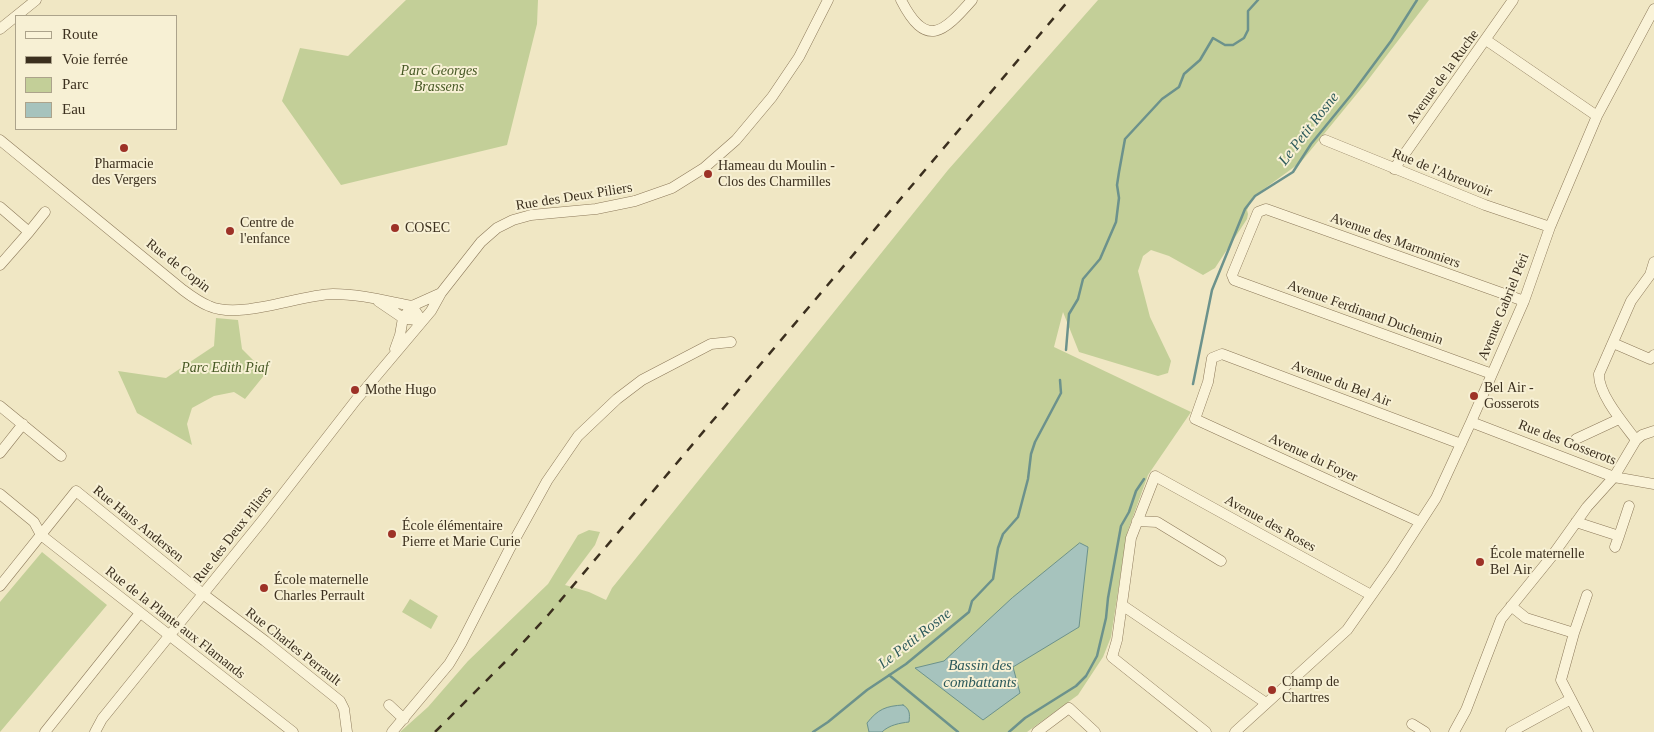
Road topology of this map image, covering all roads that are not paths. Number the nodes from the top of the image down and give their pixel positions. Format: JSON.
{"nodes":[{"id":1,"x":36,"y":0,"type":"edge"},
{"id":2,"x":828,"y":0,"type":"edge"},
{"id":3,"x":901,"y":0,"type":"edge"},
{"id":4,"x":972,"y":0,"type":"edge"},
{"id":5,"x":1513,"y":0,"type":"edge"},
{"id":6,"x":1654,"y":9,"type":"edge"},
{"id":7,"x":18,"y":15,"type":"edge"},
{"id":8,"x":15,"y":18,"type":"edge"},
{"id":9,"x":0,"y":30,"type":"edge"},
{"id":10,"x":1486,"y":40,"type":"junction"},
{"id":11,"x":1597,"y":116,"type":"junction"},
{"id":12,"x":0,"y":140,"type":"edge"},
{"id":13,"x":1325,"y":140,"type":"dead end"},
{"id":14,"x":1394,"y":169,"type":"junction"},
{"id":15,"x":0,"y":207,"type":"edge"},
{"id":16,"x":45,"y":212,"type":"dead end"},
{"id":17,"x":1550,"y":227,"type":"junction"},
{"id":18,"x":29,"y":232,"type":"junction"},
{"id":19,"x":1654,"y":262,"type":"edge"},
{"id":20,"x":0,"y":266,"type":"edge"},
{"id":21,"x":1232,"y":275,"type":"joint"},
{"id":22,"x":441,"y":292,"type":"junction"},
{"id":23,"x":375,"y":299,"type":"junction"},
{"id":24,"x":1524,"y":301,"type":"junction"},
{"id":25,"x":412,"y":306,"type":"junction"},
{"id":26,"x":403,"y":318,"type":"junction"},
{"id":27,"x":422,"y":321,"type":"junction"},
{"id":28,"x":731,"y":342,"type":"dead end"},
{"id":29,"x":1613,"y":343,"type":"junction"},
{"id":30,"x":1654,"y":355,"type":"edge"},
{"id":31,"x":393,"y":356,"type":"junction"},
{"id":32,"x":1492,"y":374,"type":"junction"},
{"id":33,"x":0,"y":406,"type":"edge"},
{"id":34,"x":1195,"y":419,"type":"joint"},
{"id":35,"x":1620,"y":419,"type":"junction"},
{"id":36,"x":1471,"y":422,"type":"junction"},
{"id":37,"x":23,"y":424,"type":"junction"},
{"id":38,"x":1654,"y":431,"type":"edge"},
{"id":39,"x":1576,"y":439,"type":"dead end"},
{"id":40,"x":1636,"y":440,"type":"junction"},
{"id":41,"x":1461,"y":444,"type":"junction"},
{"id":42,"x":0,"y":453,"type":"edge"},
{"id":43,"x":61,"y":456,"type":"dead end"},
{"id":44,"x":1614,"y":476,"type":"junction"},
{"id":45,"x":1654,"y":484,"type":"edge"},
{"id":46,"x":0,"y":494,"type":"edge"},
{"id":47,"x":1629,"y":506,"type":"dead end"},
{"id":48,"x":1137,"y":521,"type":"junction"},
{"id":49,"x":1420,"y":522,"type":"junction"},
{"id":50,"x":1576,"y":522,"type":"junction"},
{"id":51,"x":40,"y":535,"type":"junction"},
{"id":52,"x":1619,"y":536,"type":"junction"},
{"id":53,"x":1615,"y":546,"type":"dead end"},
{"id":54,"x":1221,"y":561,"type":"dead end"},
{"id":55,"x":0,"y":586,"type":"edge"},
{"id":56,"x":203,"y":594,"type":"junction"},
{"id":57,"x":1587,"y":595,"type":"dead end"},
{"id":58,"x":1371,"y":596,"type":"junction"},
{"id":59,"x":1122,"y":605,"type":"junction"},
{"id":60,"x":1512,"y":606,"type":"junction"},
{"id":61,"x":140,"y":613,"type":"junction"},
{"id":62,"x":1574,"y":633,"type":"junction"},
{"id":63,"x":170,"y":636,"type":"junction"},
{"id":64,"x":1571,"y":699,"type":"junction"},
{"id":65,"x":1266,"y":703,"type":"junction"},
{"id":66,"x":389,"y":705,"type":"dead end"},
{"id":67,"x":404,"y":719,"type":"junction"},
{"id":68,"x":1412,"y":724,"type":"dead end"},
{"id":69,"x":45,"y":732,"type":"edge"},
{"id":70,"x":95,"y":732,"type":"edge"},
{"id":71,"x":293,"y":732,"type":"edge"},
{"id":72,"x":347,"y":732,"type":"edge"},
{"id":73,"x":392,"y":732,"type":"edge"},
{"id":74,"x":1037,"y":732,"type":"edge"},
{"id":75,"x":1095,"y":732,"type":"edge"},
{"id":76,"x":1206,"y":732,"type":"edge"},
{"id":77,"x":1235,"y":732,"type":"edge"},
{"id":78,"x":1425,"y":732,"type":"edge"},
{"id":79,"x":1454,"y":732,"type":"edge"},
{"id":80,"x":1511,"y":732,"type":"edge"},
{"id":81,"x":1588,"y":732,"type":"edge"}],
"edges":[{"from":1,"to":7,"type":"street"},
{"from":2,"to":22,"type":"street","name":"Rue des Deux Piliers"},
{"from":3,"to":4,"type":"street"},
{"from":5,"to":10,"type":"street","name":"Avenue de la Ruche"},
{"from":6,"to":11,"type":"street","name":"Avenue Gabriel Péri"},
{"from":8,"to":9,"type":"street"},
{"from":10,"to":11,"type":"street"},
{"from":10,"to":14,"type":"street","name":"Avenue de la Ruche"},
{"from":11,"to":17,"type":"street","name":"Avenue Gabriel Péri"},
{"from":12,"to":23,"type":"street","name":"Rue de Copin"},
{"from":13,"to":14,"type":"street","name":"Rue de l'Abreuvoir"},
{"from":14,"to":17,"type":"street","name":"Rue de l'Abreuvoir"},
{"from":15,"to":18,"type":"street"},
{"from":16,"to":18,"type":"street"},
{"from":17,"to":24,"type":"street","name":"Avenue Gabriel Péri"},
{"from":18,"to":20,"type":"street"},
{"from":19,"to":29,"type":"street"},
{"from":21,"to":24,"type":"street","name":"Avenue des Marronniers"},
{"from":21,"to":32,"type":"street","name":"Avenue Ferdinand Duchemin"},
{"from":22,"to":25,"type":"street","name":"Rue des Deux Piliers"},
{"from":22,"to":27,"type":"street","name":"Rue des Deux Piliers"},
{"from":23,"to":25,"type":"street","name":"Rue de Copin"},
{"from":23,"to":26,"type":"street"},
{"from":24,"to":32,"type":"street","name":"Avenue Gabriel Péri"},
{"from":25,"to":26,"type":"street","name":"Rue des Deux Piliers"},
{"from":25,"to":27,"type":"street"},
{"from":26,"to":27,"type":"street"},
{"from":26,"to":31,"type":"street","name":"Rue des Deux Piliers"},
{"from":27,"to":31,"type":"street","name":"Rue des Deux Piliers"},
{"from":28,"to":67,"type":"street"},
{"from":29,"to":30,"type":"street"},
{"from":29,"to":35,"type":"street"},
{"from":31,"to":56,"type":"street","name":"Rue des Deux Piliers"},
{"from":32,"to":36,"type":"street","name":"Avenue Gabriel Péri"},
{"from":33,"to":37,"type":"street"},
{"from":34,"to":41,"type":"street","name":"Avenue du Bel Air"},
{"from":34,"to":49,"type":"street","name":"Avenue du Foyer"},
{"from":35,"to":39,"type":"street"},
{"from":35,"to":40,"type":"street"},
{"from":36,"to":41,"type":"street","name":"Avenue Gabriel Péri"},
{"from":36,"to":44,"type":"street","name":"Rue des Gosserots"},
{"from":37,"to":42,"type":"street"},
{"from":37,"to":43,"type":"street"},
{"from":38,"to":40,"type":"street"},
{"from":40,"to":44,"type":"street"},
{"from":41,"to":49,"type":"street","name":"Avenue Gabriel Péri"},
{"from":44,"to":45,"type":"street","name":"Rue des Gosserots"},
{"from":44,"to":50,"type":"street"},
{"from":46,"to":51,"type":"street","name":"Rue de la Plante aux Flamands"},
{"from":47,"to":52,"type":"street"},
{"from":48,"to":54,"type":"street"},
{"from":48,"to":58,"type":"street","name":"Avenue des Roses"},
{"from":48,"to":59,"type":"street"},
{"from":49,"to":58,"type":"street","name":"Avenue Gabriel Péri"},
{"from":50,"to":52,"type":"street"},
{"from":50,"to":60,"type":"street"},
{"from":51,"to":55,"type":"street"},
{"from":51,"to":56,"type":"street","name":"Rue Hans Andersen"},
{"from":51,"to":61,"type":"street","name":"Rue de la Plante aux Flamands"},
{"from":52,"to":53,"type":"street"},
{"from":56,"to":63,"type":"street","name":"Rue des Deux Piliers"},
{"from":56,"to":72,"type":"street","name":"Rue Charles Perrault"},
{"from":57,"to":62,"type":"street"},
{"from":58,"to":65,"type":"street","name":"Avenue Gabriel Péri"},
{"from":59,"to":65,"type":"street"},
{"from":59,"to":76,"type":"street"},
{"from":60,"to":62,"type":"street"},
{"from":60,"to":79,"type":"street"},
{"from":61,"to":63,"type":"street","name":"Rue de la Plante aux Flamands"},
{"from":61,"to":69,"type":"street"},
{"from":62,"to":64,"type":"street"},
{"from":63,"to":70,"type":"street","name":"Rue des Deux Piliers"},
{"from":63,"to":71,"type":"street","name":"Rue de la Plante aux Flamands"},
{"from":64,"to":80,"type":"street"},
{"from":64,"to":81,"type":"street"},
{"from":65,"to":77,"type":"street","name":"Avenue Gabriel Péri"},
{"from":66,"to":67,"type":"street"},
{"from":67,"to":73,"type":"street"},
{"from":68,"to":78,"type":"street"},
{"from":74,"to":75,"type":"street"}]}
